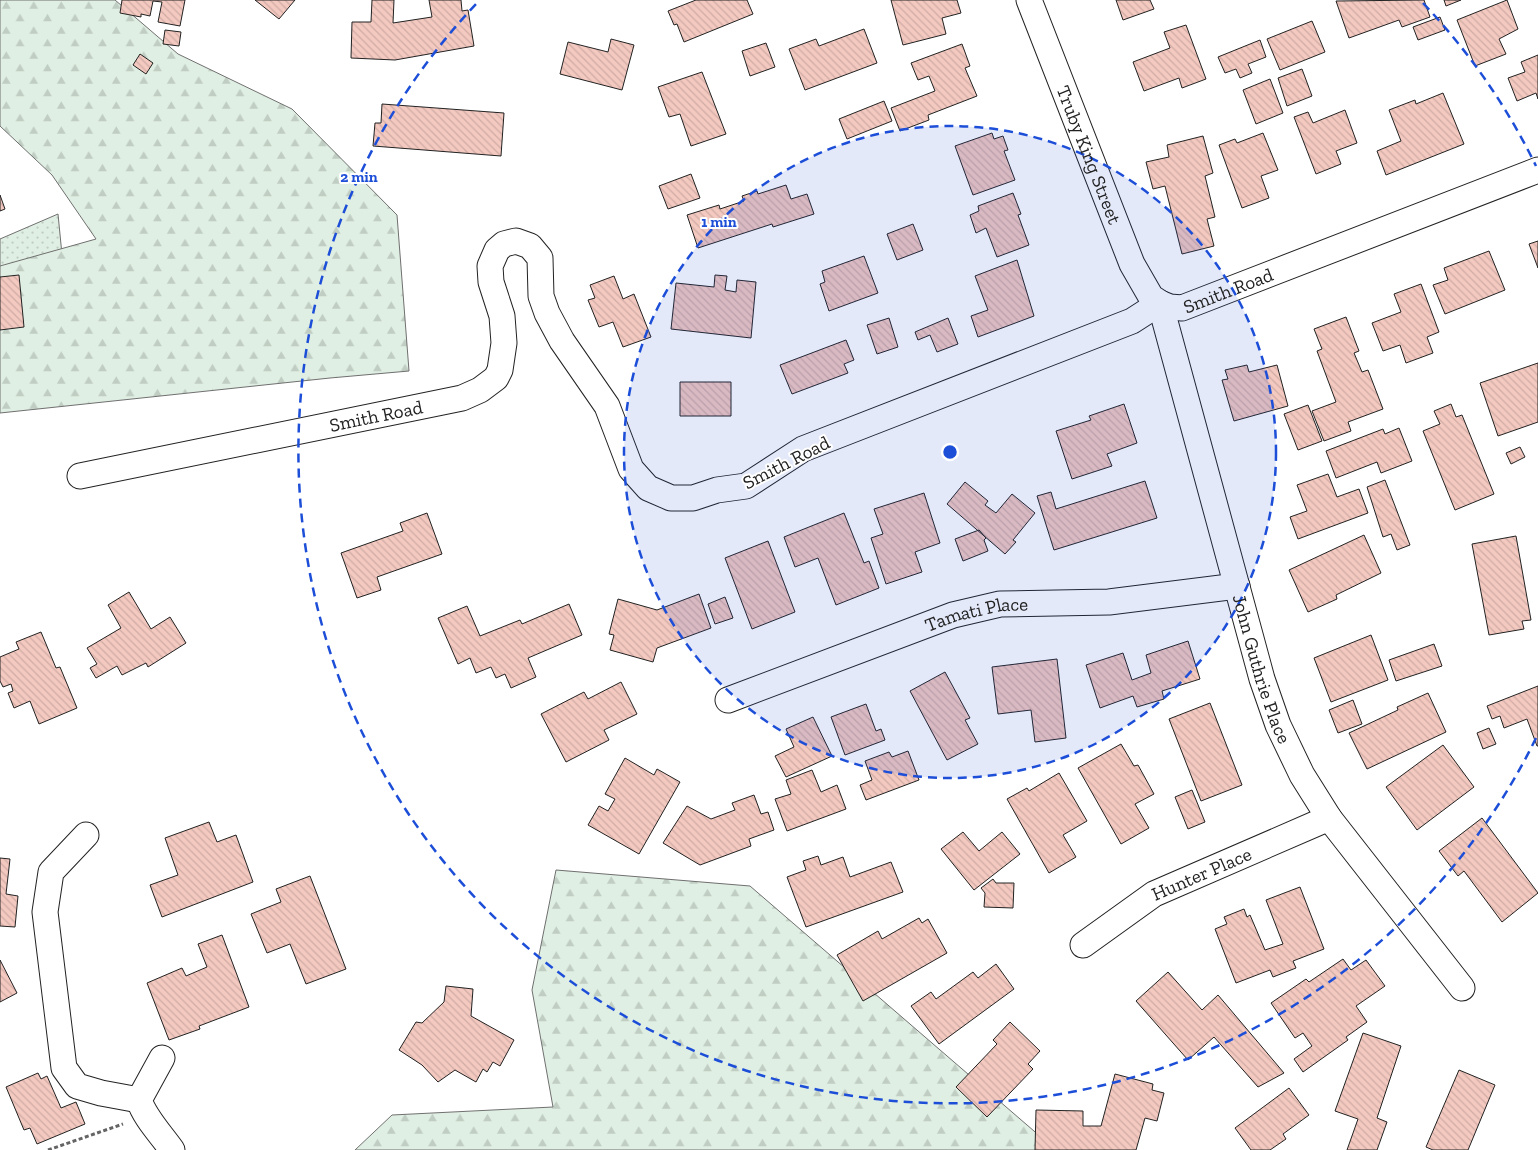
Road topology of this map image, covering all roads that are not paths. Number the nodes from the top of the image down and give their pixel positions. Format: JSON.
{"nodes":[{"id":1,"x":1029,"y":0,"type":"edge"},
{"id":2,"x":1538,"y":170,"type":"edge"},
{"id":3,"x":1160,"y":303,"type":"junction"},
{"id":4,"x":80,"y":476,"type":"dead end"},
{"id":5,"x":1237,"y":586,"type":"junction"},
{"id":6,"x":728,"y":700,"type":"dead end"},
{"id":7,"x":1329,"y":818,"type":"junction"},
{"id":8,"x":86,"y":835,"type":"dead end"},
{"id":9,"x":1083,"y":946,"type":"dead end"},
{"id":10,"x":1462,"y":988,"type":"dead end"},
{"id":11,"x":162,"y":1058,"type":"dead end"},
{"id":12,"x":141,"y":1107,"type":"junction"},
{"id":13,"x":172,"y":1150,"type":"edge"}],
"edges":[{"from":1,"to":3,"type":"street","name":"Truby King Street"},
{"from":2,"to":3,"type":"street","name":"Smith Road"},
{"from":3,"to":4,"type":"street","name":"Smith Road"},
{"from":3,"to":5,"type":"street","name":"John Guthrie Place"},
{"from":5,"to":6,"type":"street","name":"Tamati Place"},
{"from":5,"to":7,"type":"street","name":"John Guthrie Place"},
{"from":7,"to":9,"type":"street","name":"Hunter Place"},
{"from":7,"to":10,"type":"street","name":"John Guthrie Place"},
{"from":8,"to":12,"type":"street"},
{"from":11,"to":12,"type":"street"},
{"from":12,"to":13,"type":"street"}]}
